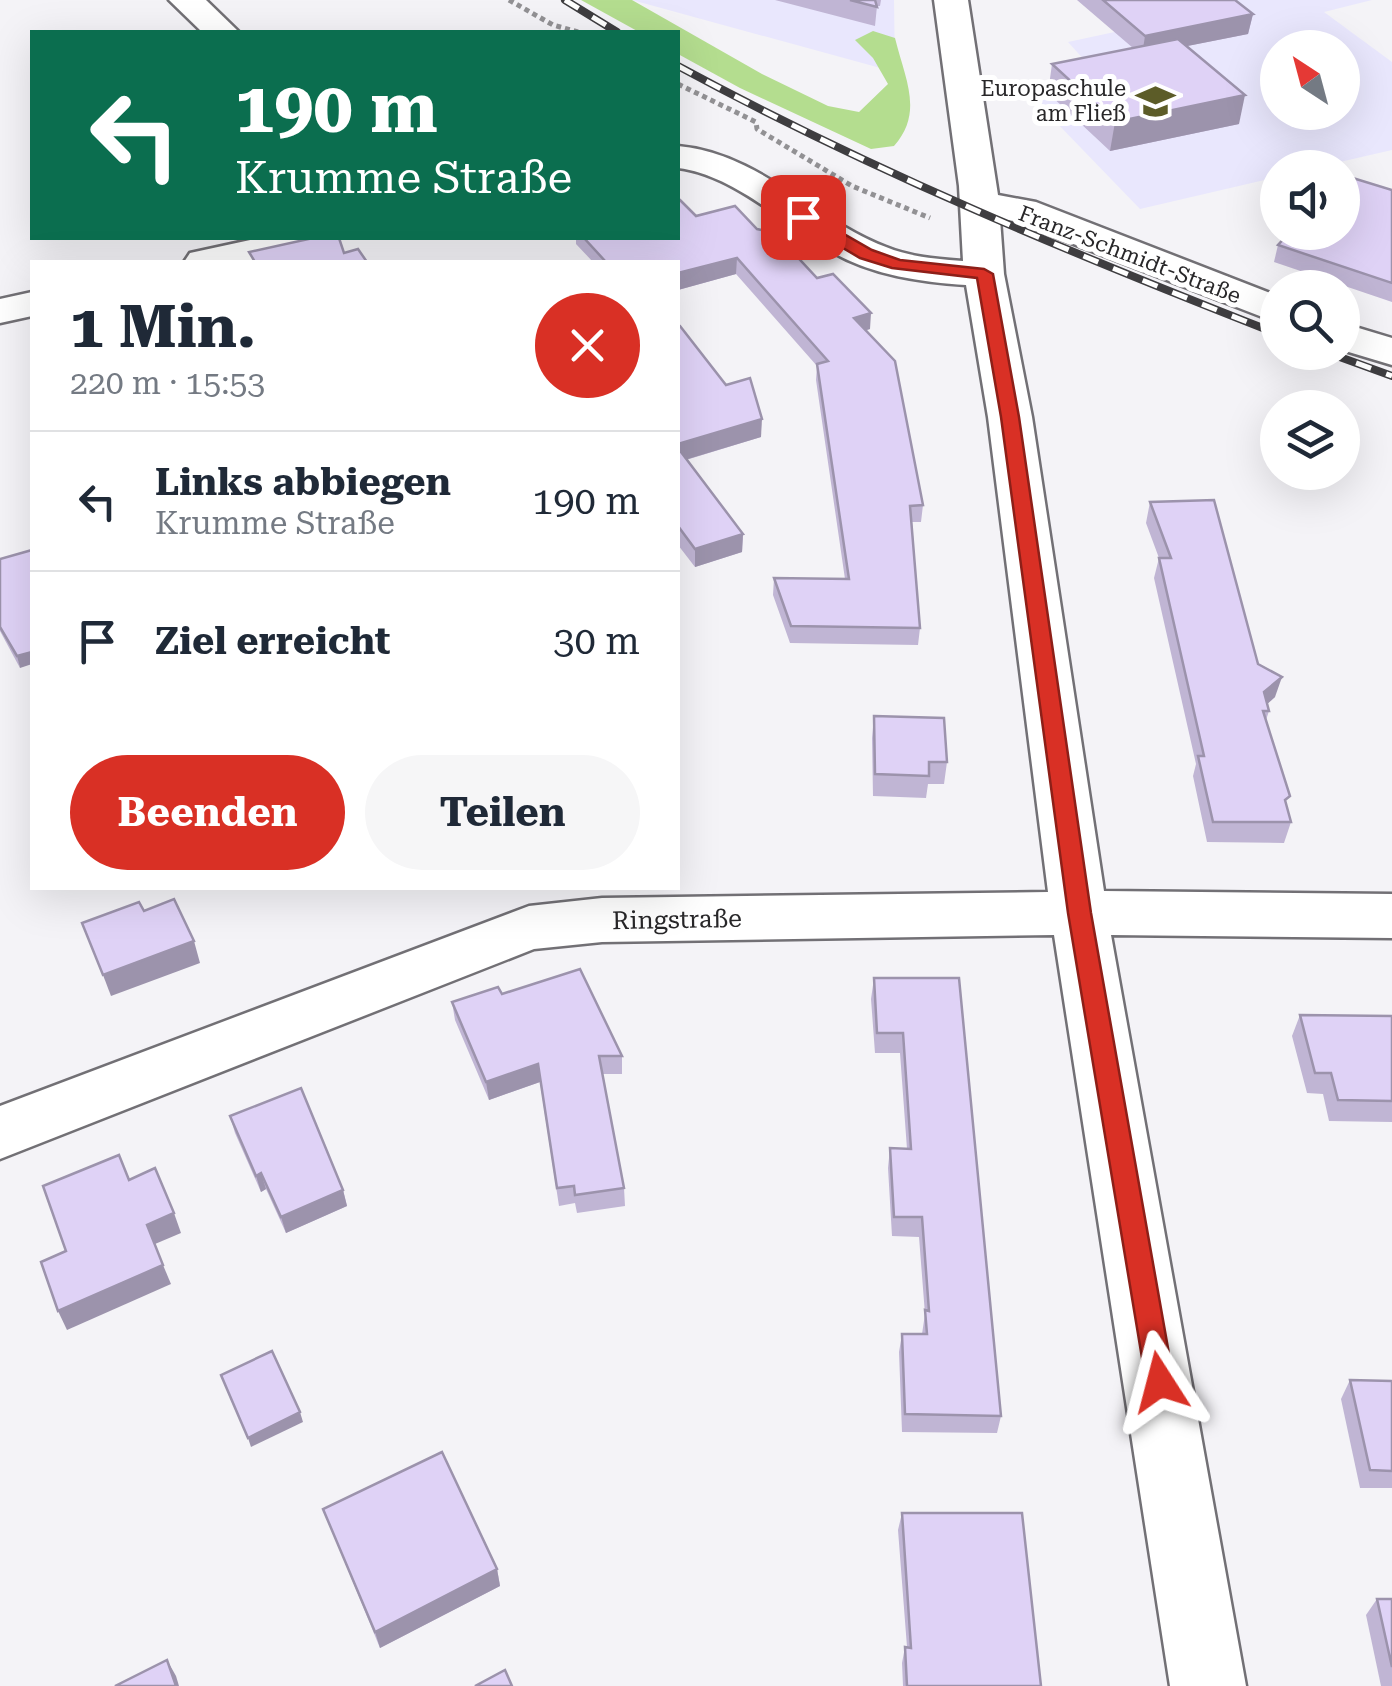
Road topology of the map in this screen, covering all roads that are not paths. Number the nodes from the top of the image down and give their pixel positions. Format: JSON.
{"nodes":[{"id":1,"x":186,"y":0,"type":"edge"},
{"id":2,"x":951,"y":0,"type":"edge"},
{"id":3,"x":220,"y":30,"type":"edge"},
{"id":4,"x":680,"y":157,"type":"edge"},
{"id":5,"x":980,"y":204,"type":"junction"},
{"id":6,"x":300,"y":240,"type":"edge"},
{"id":7,"x":213,"y":260,"type":"edge"},
{"id":8,"x":984,"y":274,"type":"junction"},
{"id":9,"x":30,"y":304,"type":"edge"},
{"id":10,"x":1260,"y":304,"type":"edge"},
{"id":11,"x":0,"y":312,"type":"edge"},
{"id":12,"x":1360,"y":342,"type":"edge"},
{"id":13,"x":1392,"y":352,"type":"edge"},
{"id":14,"x":1079,"y":913,"type":"junction"},
{"id":15,"x":1392,"y":916,"type":"edge"},
{"id":16,"x":0,"y":1133,"type":"edge"},
{"id":17,"x":1208,"y":1686,"type":"edge"}],
"edges":[{"from":1,"to":3,"type":"street"},
{"from":2,"to":5,"type":"street","name":"Franz-Schmidt-Straße"},
{"from":4,"to":8,"type":"street"},
{"from":5,"to":8,"type":"street","name":"Franz-Schmidt-Straße"},
{"from":5,"to":10,"type":"street","name":"Franz-Schmidt-Straße"},
{"from":6,"to":7,"type":"street"},
{"from":8,"to":14,"type":"street","name":"Franz-Schmidt-Straße"},
{"from":9,"to":11,"type":"street"},
{"from":12,"to":13,"type":"street"},
{"from":14,"to":15,"type":"street","name":"Ringstraße"},
{"from":14,"to":16,"type":"street","name":"Ringstraße"},
{"from":14,"to":17,"type":"street","name":"Franz-Schmidt-Straße"}]}
